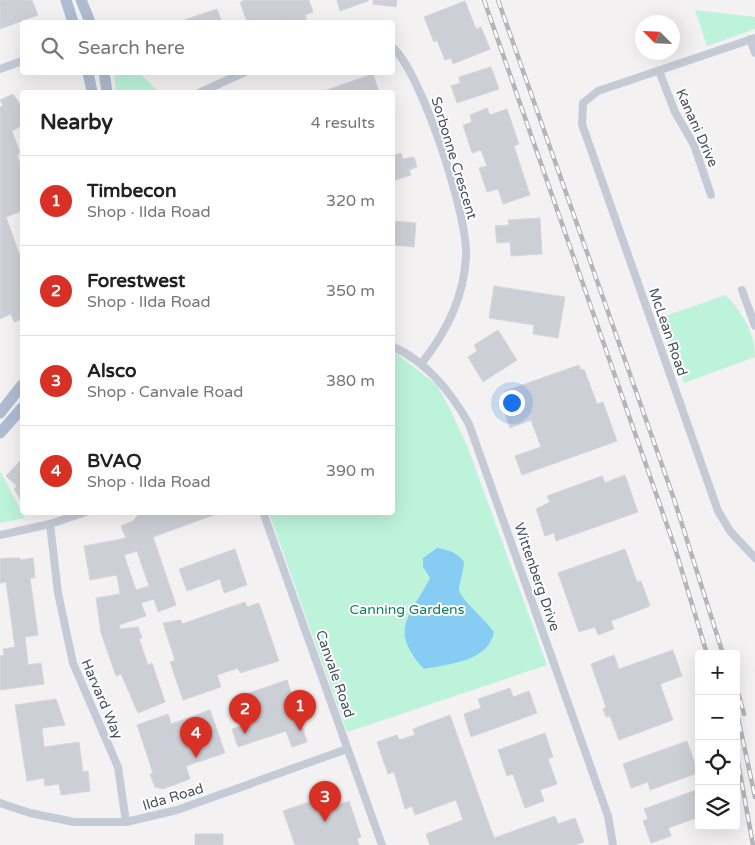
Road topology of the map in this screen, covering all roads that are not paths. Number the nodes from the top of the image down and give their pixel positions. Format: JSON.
{"nodes":[{"id":1,"x":66,"y":0,"type":"edge"},
{"id":2,"x":82,"y":0,"type":"edge"},
{"id":3,"x":72,"y":20,"type":"edge"},
{"id":4,"x":89,"y":20,"type":"edge"},
{"id":5,"x":752,"y":39,"type":"edge"},
{"id":6,"x":395,"y":49,"type":"edge"},
{"id":7,"x":755,"y":53,"type":"edge"},
{"id":8,"x":20,"y":62,"type":"edge"},
{"id":9,"x":0,"y":69,"type":"edge"},
{"id":10,"x":659,"y":71,"type":"junction"},
{"id":11,"x":89,"y":75,"type":"edge"},
{"id":12,"x":104,"y":75,"type":"edge"},
{"id":13,"x":238,"y":75,"type":"edge"},
{"id":14,"x":92,"y":90,"type":"edge"},
{"id":15,"x":107,"y":90,"type":"edge"},
{"id":16,"x":205,"y":90,"type":"edge"},
{"id":17,"x":711,"y":195,"type":"dead end"},
{"id":18,"x":742,"y":290,"type":"dead end"},
{"id":19,"x":755,"y":326,"type":"edge"},
{"id":20,"x":395,"y":348,"type":"edge"},
{"id":21,"x":421,"y":364,"type":"junction"},
{"id":22,"x":20,"y":388,"type":"edge"},
{"id":23,"x":20,"y":410,"type":"edge"},
{"id":24,"x":0,"y":413,"type":"edge"},
{"id":25,"x":0,"y":433,"type":"edge"},
{"id":26,"x":77,"y":515,"type":"edge"},
{"id":27,"x":264,"y":515,"type":"edge"},
{"id":28,"x":50,"y":524,"type":"junction"},
{"id":29,"x":0,"y":535,"type":"edge"},
{"id":30,"x":755,"y":558,"type":"edge"},
{"id":31,"x":347,"y":749,"type":"junction"},
{"id":32,"x":0,"y":803,"type":"edge"},
{"id":33,"x":126,"y":822,"type":"junction"},
{"id":34,"x":382,"y":845,"type":"edge"},
{"id":35,"x":613,"y":845,"type":"edge"}],
"edges":[{"from":1,"to":3,"type":"main road"},
{"from":2,"to":4,"type":"main road"},
{"from":5,"to":7,"type":"street"},
{"from":5,"to":10,"type":"street"},
{"from":6,"to":21,"type":"street","name":"Sorbonne Crescent"},
{"from":8,"to":9,"type":"street"},
{"from":10,"to":17,"type":"street","name":"Kanani Drive"},
{"from":10,"to":30,"type":"street","name":"McLean Road"},
{"from":11,"to":14,"type":"main road"},
{"from":12,"to":15,"type":"main road"},
{"from":13,"to":16,"type":"street"},
{"from":18,"to":19,"type":"street"},
{"from":20,"to":21,"type":"street","name":"Wittenberg Drive"},
{"from":21,"to":35,"type":"street","name":"Wittenberg Drive"},
{"from":22,"to":24,"type":"main road"},
{"from":23,"to":25,"type":"main road"},
{"from":26,"to":28,"type":"street"},
{"from":27,"to":31,"type":"street","name":"Canvale Road"},
{"from":28,"to":29,"type":"street"},
{"from":28,"to":33,"type":"street","name":"Harvard Way"},
{"from":31,"to":33,"type":"street","name":"Ilda Road"},
{"from":31,"to":34,"type":"street","name":"Canvale Road"},
{"from":32,"to":33,"type":"street","name":"Ilda Road"}]}
